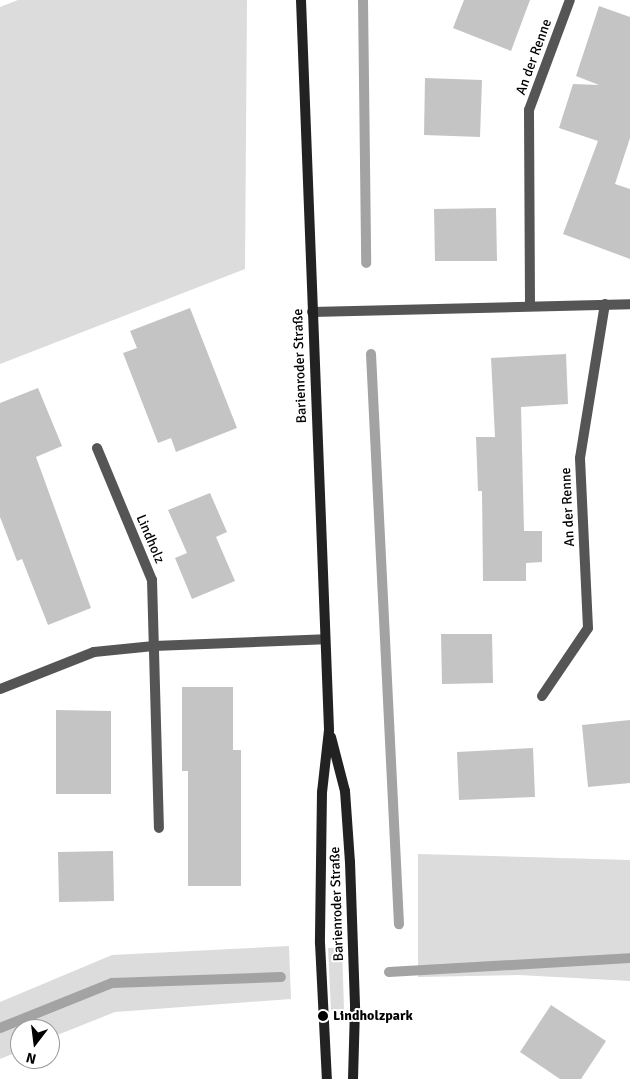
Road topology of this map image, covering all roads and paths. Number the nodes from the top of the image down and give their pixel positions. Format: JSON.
{"nodes":[{"id":1,"x":301,"y":0,"type":"edge"},
{"id":2,"x":570,"y":0,"type":"edge"},
{"id":3,"x":530,"y":304,"type":"junction"},
{"id":4,"x":605,"y":304,"type":"junction"},
{"id":5,"x":630,"y":304,"type":"edge"},
{"id":6,"x":312,"y":312,"type":"junction"},
{"id":7,"x":97,"y":448,"type":"dead end"},
{"id":8,"x":325,"y":639,"type":"junction"},
{"id":9,"x":154,"y":646,"type":"junction"},
{"id":10,"x":0,"y":690,"type":"edge"},
{"id":11,"x":542,"y":696,"type":"dead end"},
{"id":12,"x":329,"y":730,"type":"junction"},
{"id":13,"x":159,"y":828,"type":"dead end"},
{"id":14,"x":328,"y":1079,"type":"edge"},
{"id":15,"x":353,"y":1079,"type":"edge"}],
"edges":[{"from":1,"to":6,"type":"main road","name":"Barienroder Straße"},
{"from":2,"to":3,"type":"street","name":"An der Renne"},
{"from":3,"to":4,"type":"street"},
{"from":3,"to":6,"type":"street"},
{"from":4,"to":5,"type":"street"},
{"from":4,"to":11,"type":"street","name":"An der Renne"},
{"from":6,"to":8,"type":"main road","name":"Barienroder Straße"},
{"from":7,"to":9,"type":"street","name":"Lindholz"},
{"from":8,"to":9,"type":"street"},
{"from":8,"to":12,"type":"main road","name":"Barienroder Straße"},
{"from":9,"to":10,"type":"street"},
{"from":9,"to":13,"type":"street","name":"Lindholz"},
{"from":12,"to":14,"type":"main road","name":"Barienroder Straße"},
{"from":12,"to":15,"type":"main road","name":"Barienroder Straße"}]}
